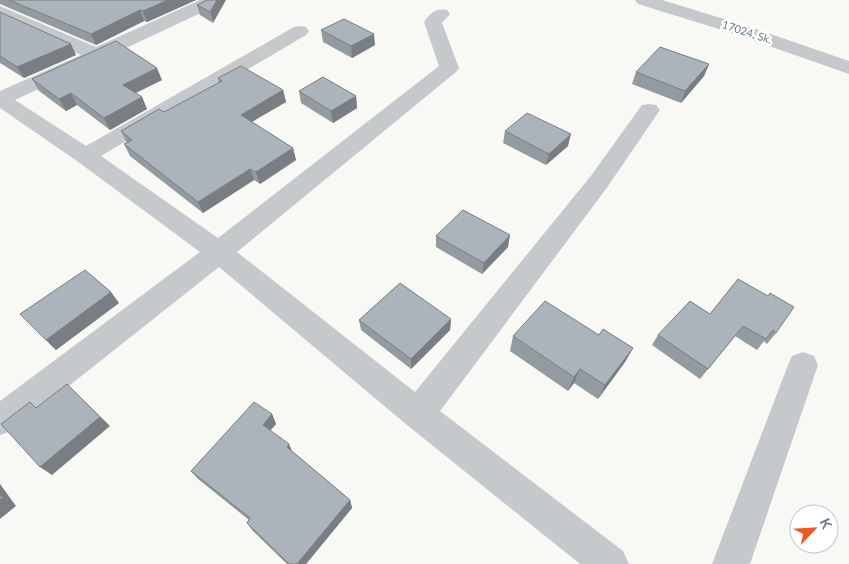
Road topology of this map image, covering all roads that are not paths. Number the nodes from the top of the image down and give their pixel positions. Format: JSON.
{"nodes":[{"id":1,"x":644,"y":0,"type":"edge"},
{"id":2,"x":202,"y":2,"type":"edge"},
{"id":3,"x":0,"y":11,"type":"edge"},
{"id":4,"x":441,"y":14,"type":"dead end"},
{"id":5,"x":300,"y":31,"type":"dead end"},
{"id":6,"x":95,"y":54,"type":"junction"},
{"id":7,"x":849,"y":68,"type":"edge"},
{"id":8,"x":0,"y":99,"type":"edge"},
{"id":9,"x":649,"y":110,"type":"dead end"},
{"id":10,"x":85,"y":156,"type":"junction"},
{"id":11,"x":219,"y":252,"type":"junction"},
{"id":12,"x":803,"y":365,"type":"dead end"},
{"id":13,"x":418,"y":414,"type":"junction"},
{"id":14,"x":0,"y":420,"type":"edge"},
{"id":15,"x":610,"y":564,"type":"edge"},
{"id":16,"x":731,"y":564,"type":"edge"}],
"edges":[{"from":1,"to":7,"type":"street","name":"17024. Sk."},
{"from":2,"to":6,"type":"street"},
{"from":3,"to":6,"type":"street"},
{"from":4,"to":11,"type":"street"},
{"from":5,"to":10,"type":"street"},
{"from":6,"to":8,"type":"street"},
{"from":8,"to":10,"type":"street"},
{"from":9,"to":13,"type":"street"},
{"from":10,"to":11,"type":"street"},
{"from":11,"to":13,"type":"street"},
{"from":11,"to":14,"type":"street"},
{"from":12,"to":16,"type":"street"},
{"from":13,"to":15,"type":"street"}]}
